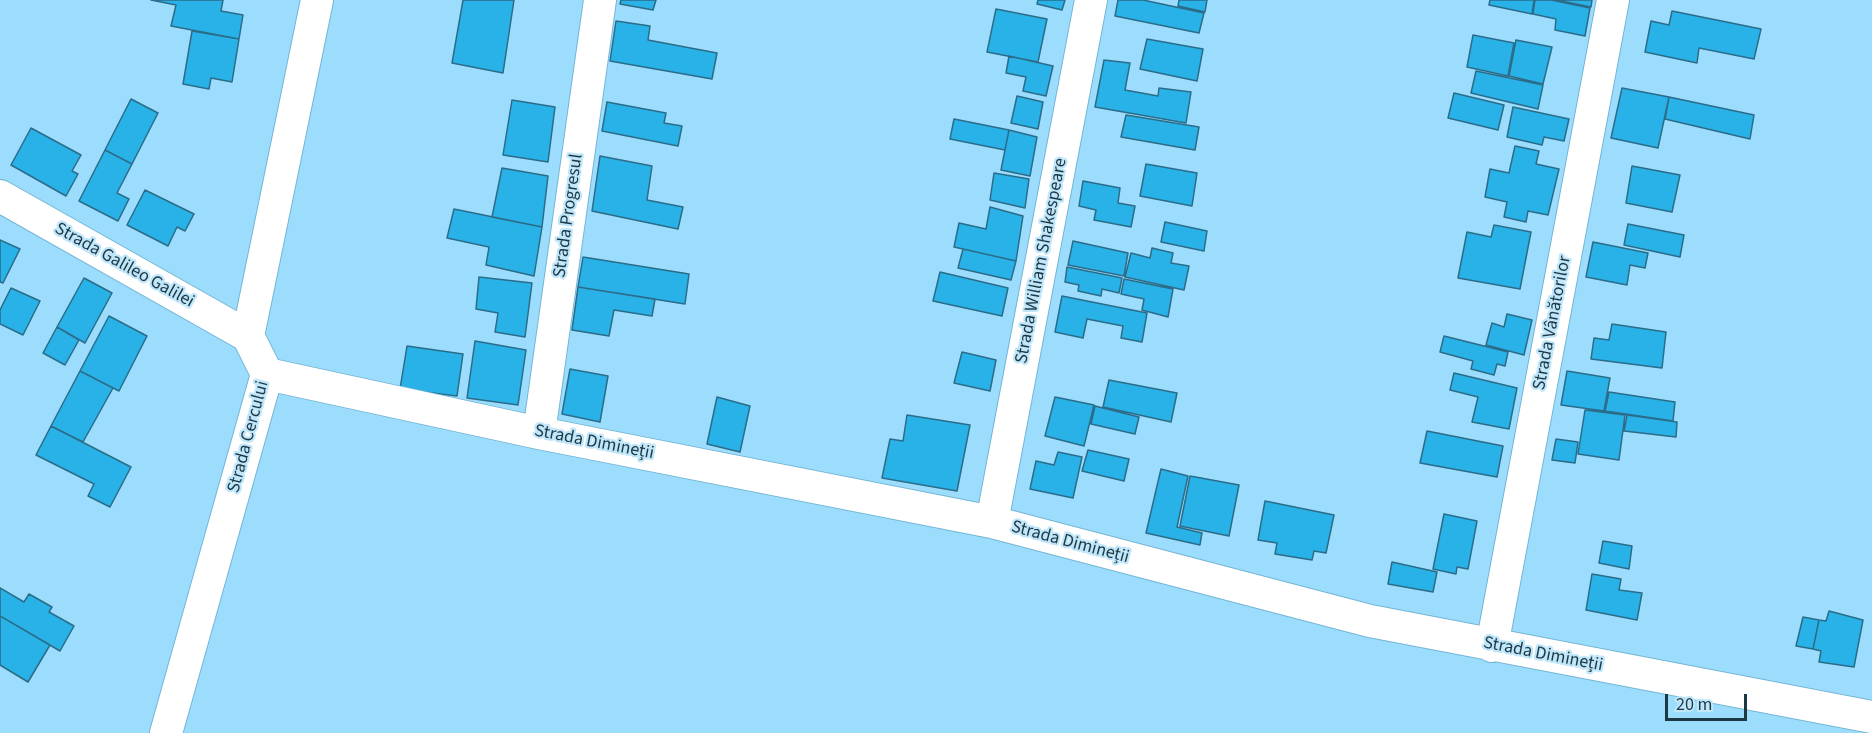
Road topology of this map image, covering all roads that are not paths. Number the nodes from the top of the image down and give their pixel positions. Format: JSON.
{"nodes":[{"id":1,"x":317,"y":0,"type":"edge"},
{"id":2,"x":600,"y":0,"type":"edge"},
{"id":3,"x":1091,"y":0,"type":"edge"},
{"id":4,"x":1613,"y":0,"type":"edge"},
{"id":5,"x":0,"y":196,"type":"edge"},
{"id":6,"x":248,"y":336,"type":"junction"},
{"id":7,"x":267,"y":374,"type":"junction"},
{"id":8,"x":539,"y":433,"type":"junction"},
{"id":9,"x":992,"y":522,"type":"junction"},
{"id":10,"x":1492,"y":646,"type":"junction"},
{"id":11,"x":1872,"y":717,"type":"edge"},
{"id":12,"x":166,"y":733,"type":"edge"}],
"edges":[{"from":1,"to":6,"type":"street"},
{"from":2,"to":8,"type":"street","name":"Strada Progresul"},
{"from":3,"to":9,"type":"street","name":"Strada William Shakespeare"},
{"from":4,"to":10,"type":"street","name":"Strada Vânătorilor"},
{"from":5,"to":6,"type":"street","name":"Strada Galileo Galilei"},
{"from":6,"to":7,"type":"street","name":"Strada Cercului"},
{"from":7,"to":8,"type":"street","name":"Strada Dimineții"},
{"from":7,"to":12,"type":"street","name":"Strada Cercului"},
{"from":8,"to":9,"type":"street","name":"Strada Dimineții"},
{"from":9,"to":10,"type":"street","name":"Strada Dimineții"},
{"from":10,"to":11,"type":"street","name":"Strada Dimineții"}]}
